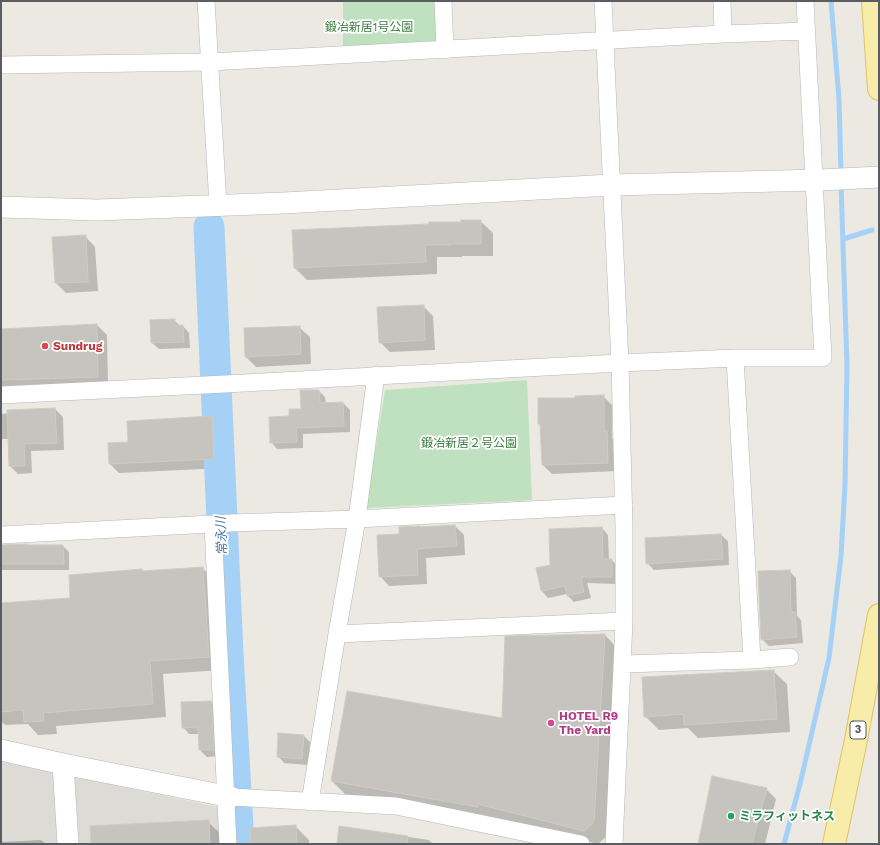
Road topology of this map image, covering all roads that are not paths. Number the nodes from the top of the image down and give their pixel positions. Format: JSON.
{"nodes":[{"id":1,"x":206,"y":1,"type":"edge"},
{"id":2,"x":442,"y":1,"type":"edge"},
{"id":3,"x":603,"y":1,"type":"edge"},
{"id":4,"x":722,"y":1,"type":"edge"},
{"id":5,"x":805,"y":1,"type":"edge"},
{"id":6,"x":873,"y":1,"type":"edge"},
{"id":7,"x":807,"y":30,"type":"junction"},
{"id":8,"x":723,"y":34,"type":"junction"},
{"id":9,"x":605,"y":40,"type":"junction"},
{"id":10,"x":445,"y":50,"type":"junction"},
{"id":11,"x":210,"y":62,"type":"junction"},
{"id":12,"x":1,"y":65,"type":"edge"},
{"id":13,"x":879,"y":89,"type":"edge"},
{"id":14,"x":871,"y":177,"type":"edge"},
{"id":15,"x":818,"y":180,"type":"junction"},
{"id":16,"x":611,"y":185,"type":"junction"},
{"id":17,"x":218,"y":205,"type":"junction"},
{"id":18,"x":1,"y":207,"type":"edge"},
{"id":19,"x":735,"y":358,"type":"junction"},
{"id":20,"x":620,"y":363,"type":"junction"},
{"id":21,"x":376,"y":375,"type":"junction"},
{"id":22,"x":1,"y":395,"type":"edge"},
{"id":23,"x":624,"y":505,"type":"junction"},
{"id":24,"x":357,"y":519,"type":"junction"},
{"id":25,"x":221,"y":524,"type":"junction"},
{"id":26,"x":1,"y":535,"type":"edge"},
{"id":27,"x":879,"y":615,"type":"edge"},
{"id":28,"x":624,"y":621,"type":"junction"},
{"id":29,"x":337,"y":634,"type":"junction"},
{"id":30,"x":790,"y":657,"type":"dead end"},
{"id":31,"x":752,"y":660,"type":"junction"},
{"id":32,"x":623,"y":664,"type":"junction"},
{"id":33,"x":1,"y":750,"type":"edge"},
{"id":34,"x":64,"y":764,"type":"junction"},
{"id":35,"x":235,"y":797,"type":"junction"},
{"id":36,"x":310,"y":802,"type":"junction"},
{"id":37,"x":68,"y":844,"type":"edge"},
{"id":38,"x":228,"y":844,"type":"edge"},
{"id":39,"x":581,"y":844,"type":"edge"},
{"id":40,"x":614,"y":844,"type":"edge"},
{"id":41,"x":834,"y":844,"type":"edge"}],
"edges":[{"from":1,"to":11,"type":"street"},
{"from":2,"to":10,"type":"street"},
{"from":3,"to":9,"type":"street"},
{"from":4,"to":8,"type":"street"},
{"from":5,"to":7,"type":"street"},
{"from":6,"to":13,"type":"main road"},
{"from":7,"to":8,"type":"street"},
{"from":7,"to":15,"type":"street"},
{"from":8,"to":9,"type":"street"},
{"from":9,"to":10,"type":"street"},
{"from":9,"to":16,"type":"street"},
{"from":10,"to":11,"type":"street"},
{"from":11,"to":12,"type":"street"},
{"from":11,"to":17,"type":"street"},
{"from":14,"to":15,"type":"street"},
{"from":15,"to":16,"type":"street"},
{"from":15,"to":19,"type":"street"},
{"from":16,"to":17,"type":"street"},
{"from":16,"to":20,"type":"street"},
{"from":17,"to":18,"type":"street"},
{"from":19,"to":20,"type":"street"},
{"from":19,"to":31,"type":"street"},
{"from":20,"to":21,"type":"street"},
{"from":20,"to":23,"type":"street"},
{"from":21,"to":22,"type":"street"},
{"from":21,"to":24,"type":"street"},
{"from":23,"to":24,"type":"street"},
{"from":23,"to":28,"type":"street"},
{"from":24,"to":25,"type":"street"},
{"from":24,"to":29,"type":"street"},
{"from":25,"to":26,"type":"street"},
{"from":25,"to":35,"type":"street"},
{"from":27,"to":41,"type":"main road","number":"3"},
{"from":28,"to":29,"type":"street"},
{"from":28,"to":32,"type":"street"},
{"from":29,"to":36,"type":"street"},
{"from":30,"to":31,"type":"street"},
{"from":31,"to":32,"type":"street"},
{"from":32,"to":40,"type":"street"},
{"from":33,"to":34,"type":"street"},
{"from":34,"to":35,"type":"street"},
{"from":34,"to":37,"type":"street"},
{"from":35,"to":36,"type":"street"},
{"from":35,"to":38,"type":"street"},
{"from":36,"to":39,"type":"street"}]}
